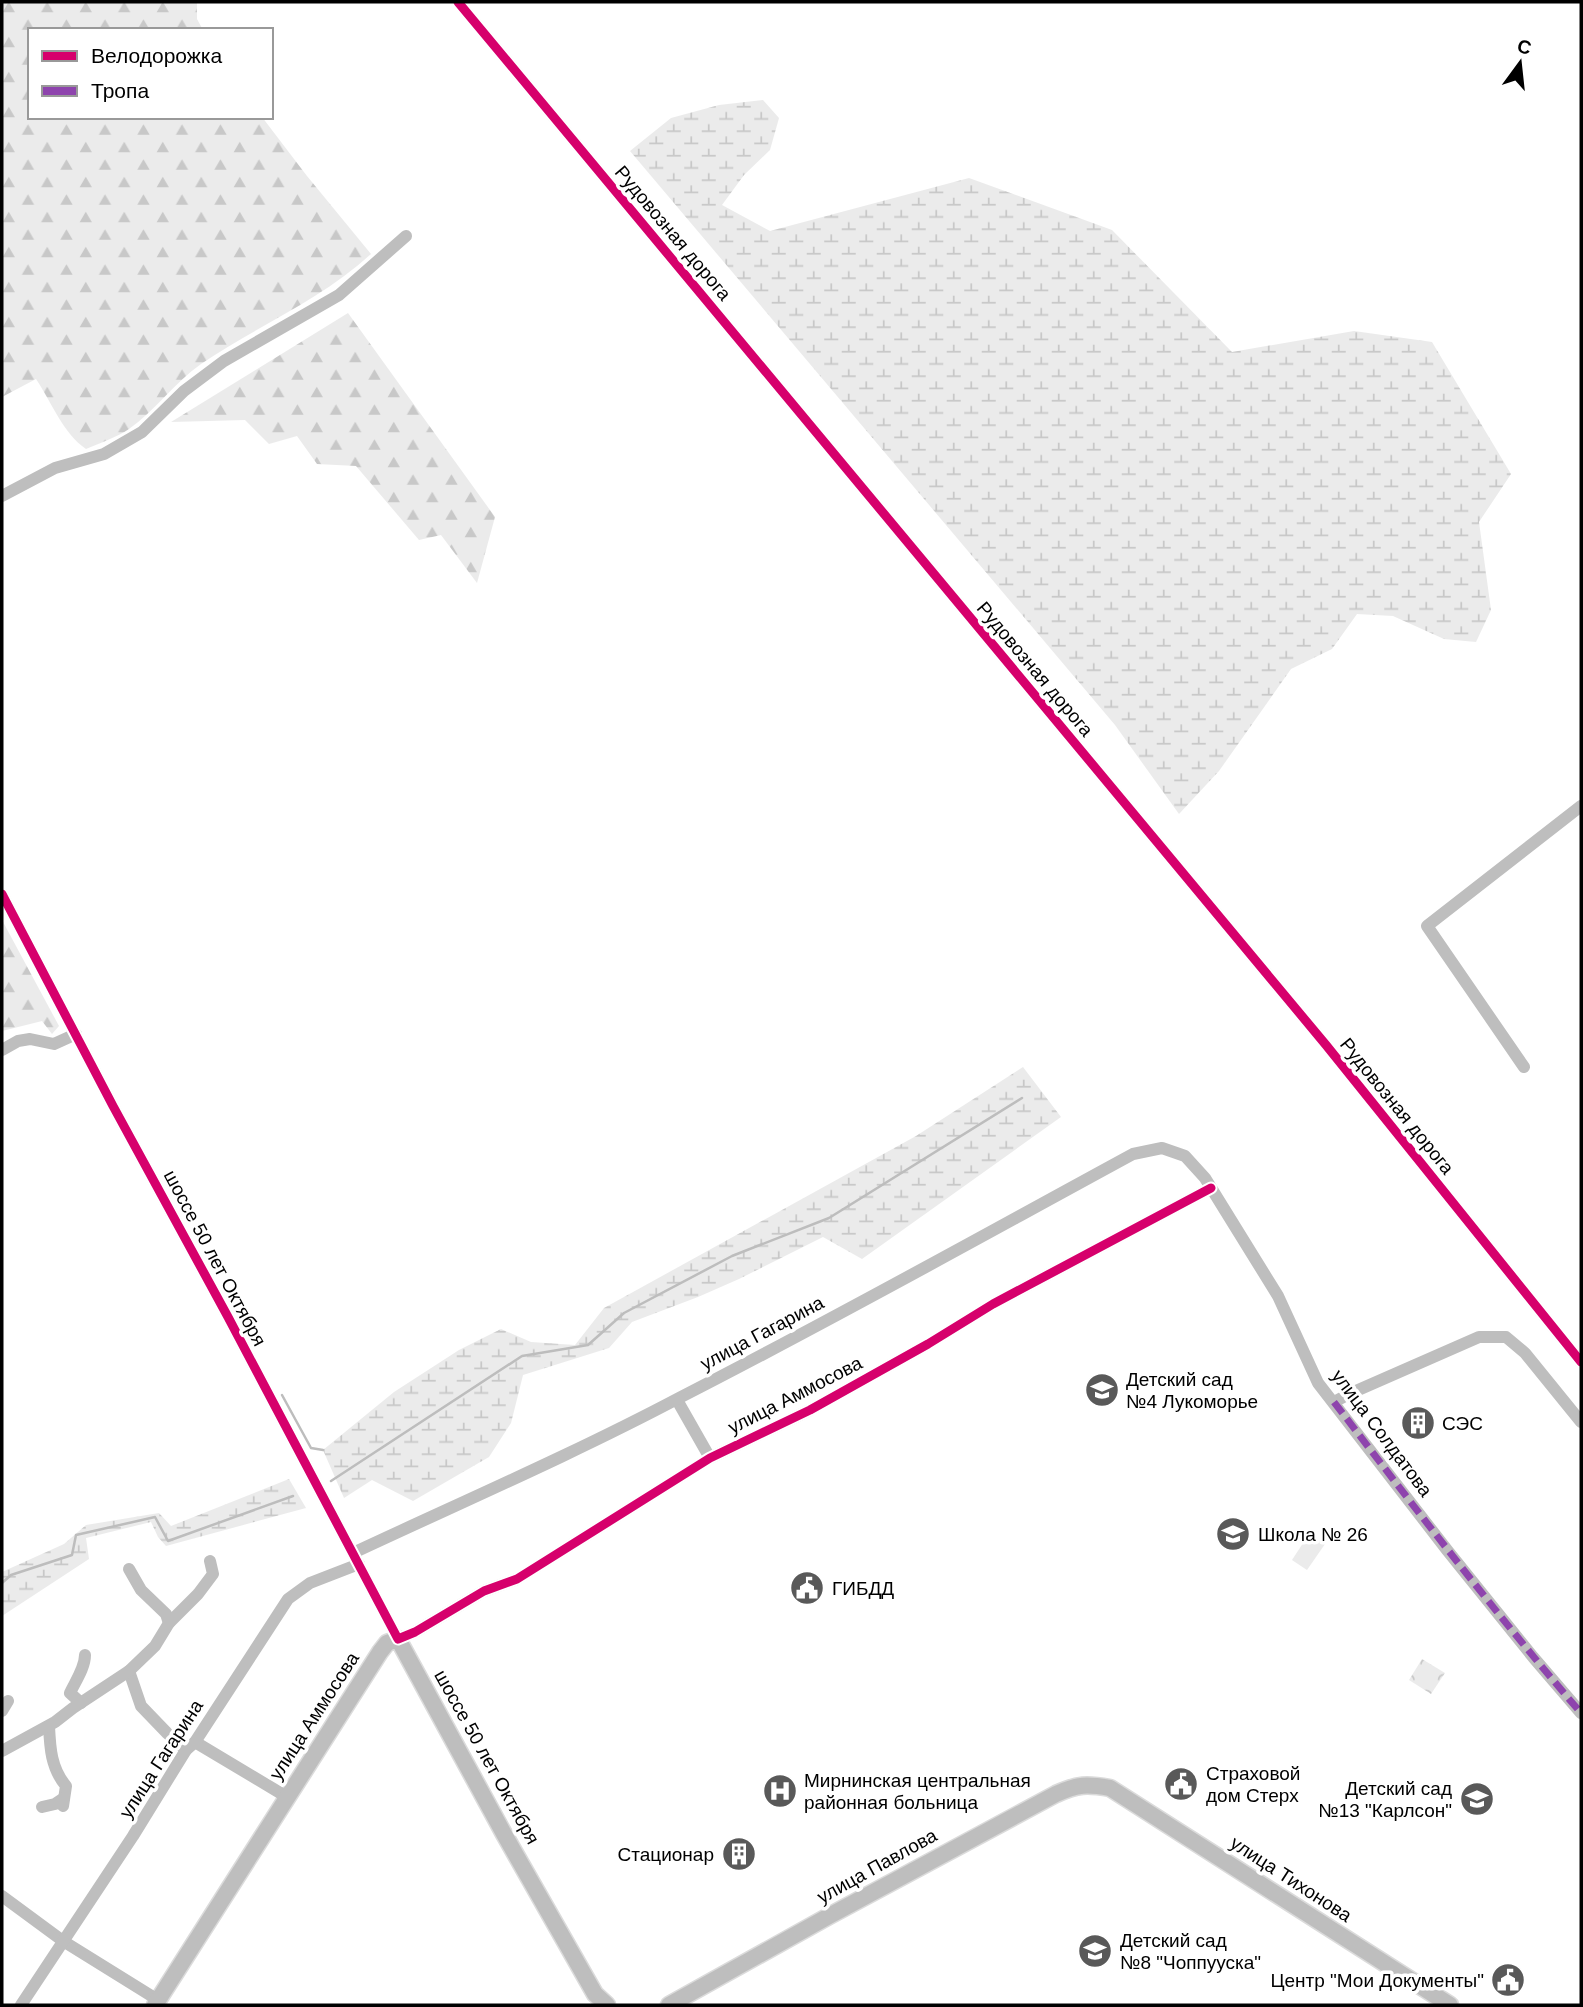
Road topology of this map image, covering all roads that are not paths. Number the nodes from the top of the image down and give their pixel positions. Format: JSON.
{"nodes":[{"id":1,"x":458,"y":2,"type":"edge"},
{"id":2,"x":406,"y":236,"type":"dead end"},
{"id":3,"x":2,"y":496,"type":"edge"},
{"id":4,"x":1581,"y":806,"type":"edge"},
{"id":5,"x":2,"y":894,"type":"edge"},
{"id":6,"x":76,"y":1034,"type":"junction"},
{"id":7,"x":2,"y":1050,"type":"edge"},
{"id":8,"x":1524,"y":1067,"type":"dead end"},
{"id":9,"x":1185,"y":1156,"type":"joint"},
{"id":10,"x":1211,"y":1188,"type":"junction"},
{"id":11,"x":1581,"y":1362,"type":"edge"},
{"id":12,"x":677,"y":1400,"type":"junction"},
{"id":13,"x":1334,"y":1402,"type":"junction"},
{"id":14,"x":1581,"y":1422,"type":"edge"},
{"id":15,"x":710,"y":1458,"type":"junction"},
{"id":16,"x":356,"y":1559,"type":"junction"},
{"id":17,"x":210,"y":1562,"type":"dead end"},
{"id":18,"x":129,"y":1569,"type":"dead end"},
{"id":19,"x":169,"y":1623,"type":"junction"},
{"id":20,"x":398,"y":1639,"type":"junction"},
{"id":21,"x":85,"y":1655,"type":"dead end"},
{"id":22,"x":129,"y":1671,"type":"junction"},
{"id":23,"x":81,"y":1703,"type":"junction"},
{"id":24,"x":1581,"y":1713,"type":"edge"},
{"id":25,"x":49,"y":1726,"type":"junction"},
{"id":26,"x":190,"y":1746,"type":"junction"},
{"id":27,"x":2,"y":1751,"type":"edge"},
{"id":28,"x":1110,"y":1788,"type":"joint"},
{"id":29,"x":288,"y":1797,"type":"junction"},
{"id":30,"x":42,"y":1807,"type":"dead end"},
{"id":31,"x":2,"y":1896,"type":"edge"},
{"id":32,"x":63,"y":1941,"type":"junction"},
{"id":33,"x":159,"y":2004,"type":"edge"},
{"id":34,"x":21,"y":2005,"type":"edge"},
{"id":35,"x":607,"y":2005,"type":"edge"},
{"id":36,"x":669,"y":2005,"type":"edge"},
{"id":37,"x":1450,"y":2005,"type":"edge"}],
"edges":[{"from":1,"to":11,"type":"street","name":"Рудовозная дорога"},
{"from":2,"to":3,"type":"street"},
{"from":4,"to":8,"type":"street"},
{"from":5,"to":6,"type":"street","name":"шоссе 50 лет Октября"},
{"from":6,"to":7,"type":"street"},
{"from":6,"to":16,"type":"street","name":"шоссе 50 лет Октября"},
{"from":9,"to":10,"type":"street","name":"улица Солдатова"},
{"from":9,"to":12,"type":"street","name":"улица Гагарина"},
{"from":10,"to":13,"type":"street","name":"улица Солдатова"},
{"from":10,"to":15,"type":"street","name":"улица Аммосова"},
{"from":12,"to":15,"type":"street"},
{"from":12,"to":16,"type":"street","name":"улица Гагарина"},
{"from":13,"to":14,"type":"street"},
{"from":13,"to":24,"type":"street","name":"улица Солдатова"},
{"from":15,"to":20,"type":"street","name":"улица Аммосова"},
{"from":16,"to":20,"type":"street","name":"шоссе 50 лет Октября"},
{"from":16,"to":26,"type":"street","name":"улица Гагарина"},
{"from":17,"to":19,"type":"street"},
{"from":18,"to":19,"type":"street"},
{"from":19,"to":22,"type":"street"},
{"from":20,"to":29,"type":"main road","name":"улица Аммосова"},
{"from":20,"to":35,"type":"main road","name":"шоссе 50 лет Октября"},
{"from":21,"to":23,"type":"street"},
{"from":22,"to":23,"type":"street"},
{"from":22,"to":26,"type":"street"},
{"from":23,"to":25,"type":"street"},
{"from":25,"to":27,"type":"street"},
{"from":25,"to":30,"type":"street"},
{"from":26,"to":29,"type":"street"},
{"from":26,"to":32,"type":"street","name":"улица Гагарина"},
{"from":28,"to":36,"type":"main road","name":"улица Павлова"},
{"from":28,"to":37,"type":"main road","name":"улица Тихонова"},
{"from":29,"to":33,"type":"main road","name":"улица Аммосова"},
{"from":31,"to":32,"type":"street"},
{"from":32,"to":33,"type":"street"},
{"from":32,"to":34,"type":"street","name":"улица Гагарина"}]}
